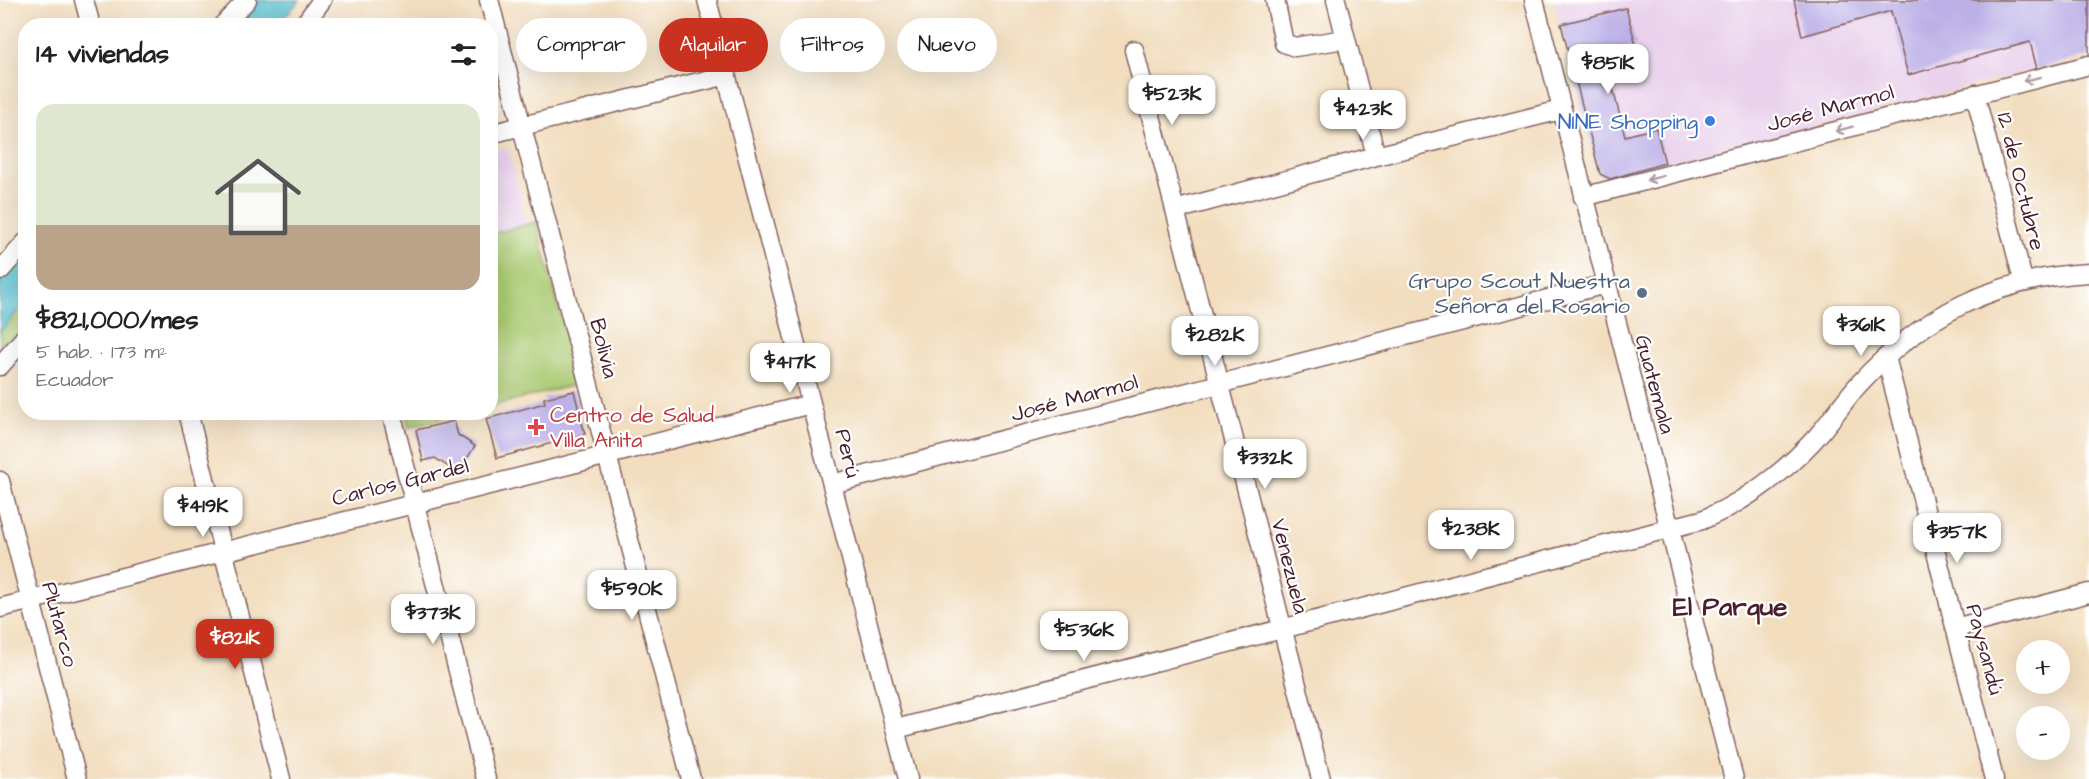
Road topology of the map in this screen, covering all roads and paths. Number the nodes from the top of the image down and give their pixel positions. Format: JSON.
{"nodes":[{"id":1,"x":84,"y":0,"type":"edge"},
{"id":2,"x":247,"y":0,"type":"edge"},
{"id":3,"x":322,"y":0,"type":"edge"},
{"id":4,"x":489,"y":0,"type":"edge"},
{"id":5,"x":707,"y":0,"type":"edge"},
{"id":6,"x":1275,"y":0,"type":"edge"},
{"id":7,"x":1336,"y":0,"type":"edge"},
{"id":8,"x":1534,"y":0,"type":"edge"},
{"id":9,"x":89,"y":18,"type":"edge"},
{"id":10,"x":230,"y":18,"type":"edge"},
{"id":11,"x":309,"y":18,"type":"edge"},
{"id":12,"x":494,"y":18,"type":"edge"},
{"id":13,"x":498,"y":33,"type":"edge"},
{"id":14,"x":1345,"y":39,"type":"junction"},
{"id":15,"x":1134,"y":50,"type":"dead end"},
{"id":16,"x":2089,"y":65,"type":"edge"},
{"id":17,"x":727,"y":75,"type":"junction"},
{"id":18,"x":1975,"y":94,"type":"junction"},
{"id":19,"x":1561,"y":110,"type":"junction"},
{"id":20,"x":523,"y":126,"type":"junction"},
{"id":21,"x":498,"y":132,"type":"edge"},
{"id":22,"x":1376,"y":156,"type":"junction"},
{"id":23,"x":1583,"y":197,"type":"junction"},
{"id":24,"x":1175,"y":210,"type":"junction"},
{"id":25,"x":18,"y":251,"type":"edge"},
{"id":26,"x":0,"y":271,"type":"edge"},
{"id":27,"x":2089,"y":273,"type":"edge"},
{"id":28,"x":2023,"y":280,"type":"junction"},
{"id":29,"x":1606,"y":284,"type":"junction"},
{"id":30,"x":18,"y":345,"type":"edge"},
{"id":31,"x":1886,"y":357,"type":"junction"},
{"id":32,"x":0,"y":366,"type":"edge"},
{"id":33,"x":1220,"y":384,"type":"junction"},
{"id":34,"x":812,"y":404,"type":"junction"},
{"id":35,"x":190,"y":420,"type":"edge"},
{"id":36,"x":393,"y":420,"type":"edge"},
{"id":37,"x":608,"y":454,"type":"junction"},
{"id":38,"x":0,"y":482,"type":"edge"},
{"id":39,"x":832,"y":484,"type":"junction"},
{"id":40,"x":415,"y":501,"type":"junction"},
{"id":41,"x":1669,"y":528,"type":"junction"},
{"id":42,"x":224,"y":552,"type":"junction"},
{"id":43,"x":2089,"y":593,"type":"edge"},
{"id":44,"x":29,"y":599,"type":"junction"},
{"id":45,"x":0,"y":608,"type":"edge"},
{"id":46,"x":1955,"y":628,"type":"junction"},
{"id":47,"x":1282,"y":629,"type":"junction"},
{"id":48,"x":896,"y":729,"type":"junction"},
{"id":49,"x":77,"y":779,"type":"edge"},
{"id":50,"x":281,"y":779,"type":"edge"},
{"id":51,"x":486,"y":779,"type":"edge"},
{"id":52,"x":691,"y":779,"type":"edge"},
{"id":53,"x":908,"y":779,"type":"edge"},
{"id":54,"x":1321,"y":779,"type":"edge"},
{"id":55,"x":1734,"y":779,"type":"edge"},
{"id":56,"x":1995,"y":779,"type":"edge"}],
"edges":[{"from":1,"to":9,"type":"street"},
{"from":2,"to":10,"type":"street"},
{"from":3,"to":11,"type":"street"},
{"from":4,"to":12,"type":"street","name":"Bolivia"},
{"from":5,"to":17,"type":"street","name":"Perú"},
{"from":6,"to":14,"type":"street"},
{"from":7,"to":14,"type":"street"},
{"from":8,"to":19,"type":"street","name":"Guatemala"},
{"from":13,"to":20,"type":"street","name":"Bolivia"},
{"from":14,"to":22,"type":"street"},
{"from":15,"to":24,"type":"street","name":"Venezuela"},
{"from":16,"to":18,"type":"street","name":"José Marmol","one_way":true},
{"from":17,"to":20,"type":"street"},
{"from":17,"to":34,"type":"street","name":"Perú"},
{"from":18,"to":23,"type":"street","name":"José Marmol","one_way":true},
{"from":18,"to":28,"type":"street","name":"12 de Octubre"},
{"from":19,"to":22,"type":"street"},
{"from":19,"to":23,"type":"street","name":"Guatemala"},
{"from":20,"to":21,"type":"street"},
{"from":20,"to":37,"type":"street","name":"Bolivia"},
{"from":22,"to":24,"type":"street"},
{"from":23,"to":29,"type":"street","name":"Guatemala"},
{"from":24,"to":33,"type":"street","name":"Venezuela"},
{"from":25,"to":26,"type":"street"},
{"from":27,"to":28,"type":"street"},
{"from":28,"to":31,"type":"street"},
{"from":29,"to":33,"type":"street","name":"José Marmol"},
{"from":29,"to":41,"type":"street","name":"Guatemala"},
{"from":30,"to":32,"type":"street"},
{"from":31,"to":41,"type":"street"},
{"from":31,"to":46,"type":"street","name":"Paysandú"},
{"from":33,"to":39,"type":"street","name":"José Marmol"},
{"from":33,"to":47,"type":"street","name":"Venezuela"},
{"from":34,"to":37,"type":"street","name":"Carlos Gardel"},
{"from":34,"to":39,"type":"street","name":"Perú"},
{"from":35,"to":42,"type":"street"},
{"from":36,"to":40,"type":"street"},
{"from":37,"to":40,"type":"street","name":"Carlos Gardel"},
{"from":37,"to":52,"type":"street","name":"Bolivia"},
{"from":38,"to":44,"type":"street","name":"Plutarco"},
{"from":39,"to":48,"type":"street","name":"Perú"},
{"from":40,"to":42,"type":"street","name":"Carlos Gardel"},
{"from":40,"to":51,"type":"street"},
{"from":41,"to":47,"type":"street"},
{"from":41,"to":55,"type":"street","name":"Guatemala"},
{"from":42,"to":44,"type":"street","name":"Carlos Gardel"},
{"from":42,"to":50,"type":"street"},
{"from":43,"to":46,"type":"street"},
{"from":44,"to":45,"type":"street","name":"Carlos Gardel"},
{"from":44,"to":49,"type":"street","name":"Plutarco"},
{"from":46,"to":56,"type":"street","name":"Paysandú"},
{"from":47,"to":48,"type":"street"},
{"from":47,"to":54,"type":"street","name":"Venezuela"},
{"from":48,"to":53,"type":"street","name":"Perú"}]}
